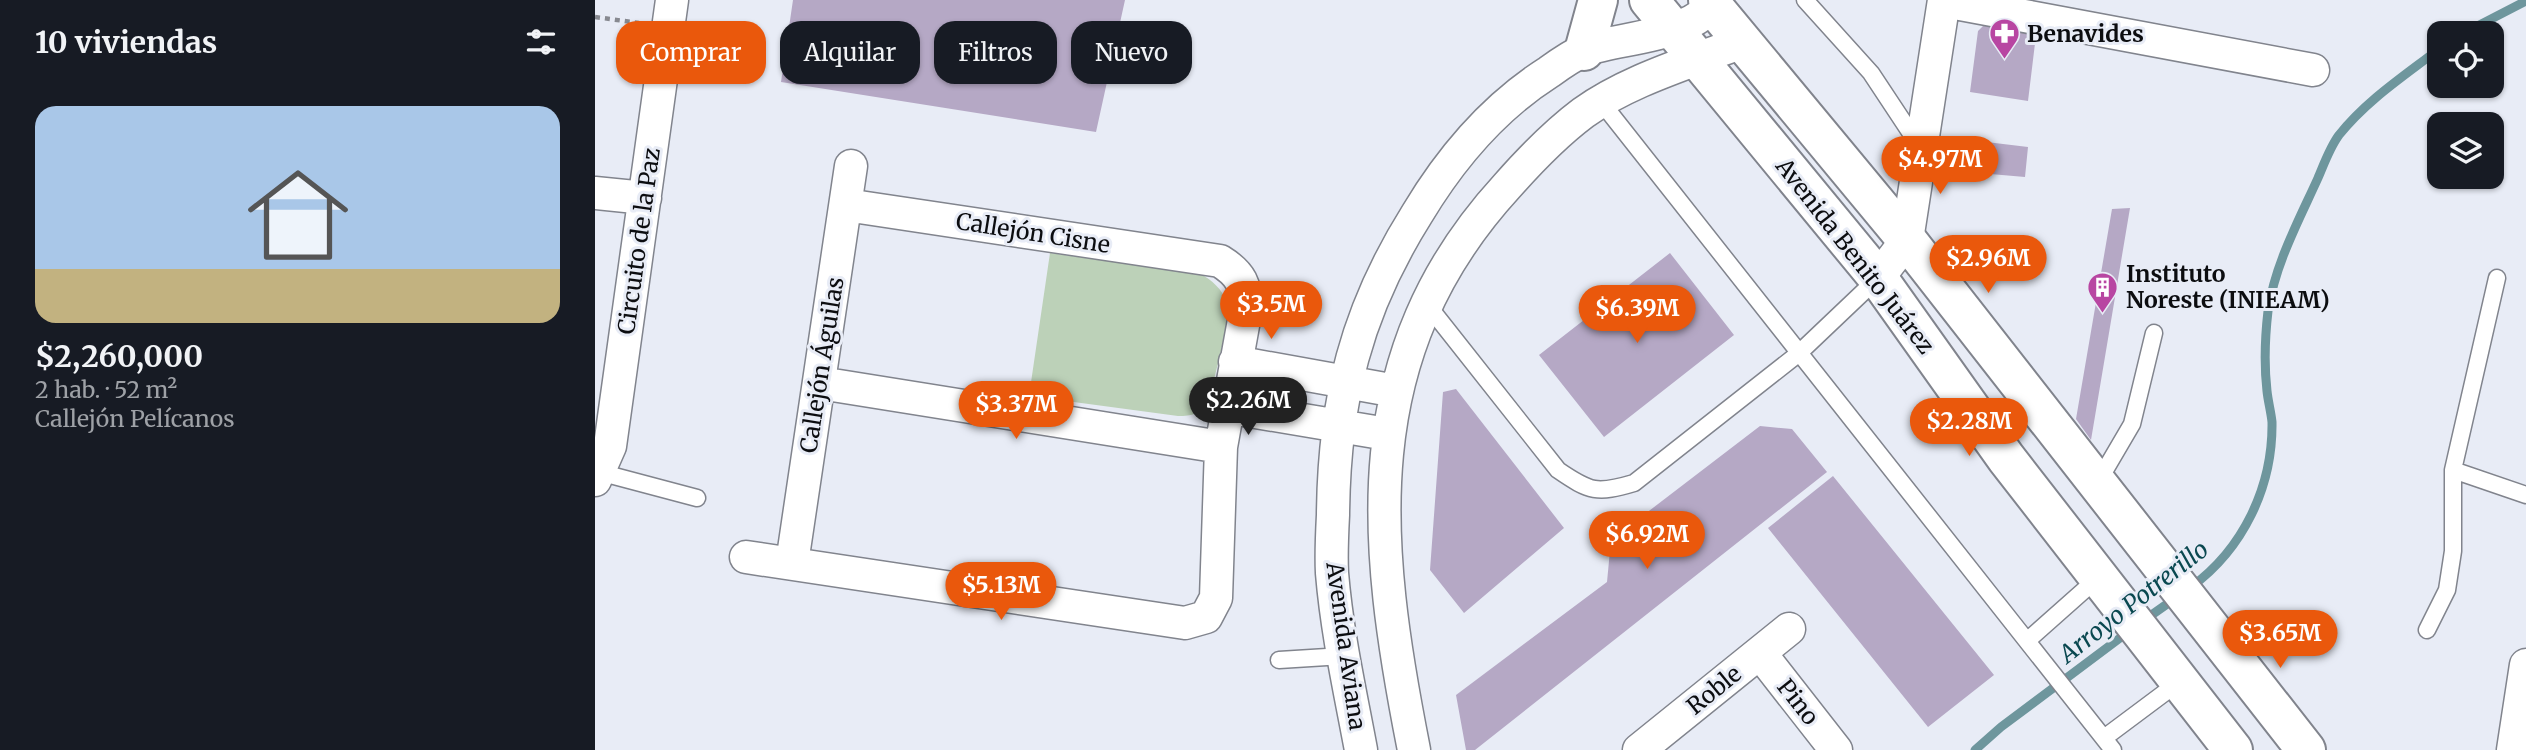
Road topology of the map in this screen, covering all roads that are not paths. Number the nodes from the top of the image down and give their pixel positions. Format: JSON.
{"nodes":[{"id":1,"x":1598,"y":0,"type":"edge"},
{"id":2,"x":1649,"y":0,"type":"edge"},
{"id":3,"x":1805,"y":0,"type":"edge"},
{"id":4,"x":1944,"y":1,"type":"edge"},
{"id":5,"x":1712,"y":2,"type":"edge"},
{"id":6,"x":670,"y":14,"type":"edge"},
{"id":7,"x":1673,"y":31,"type":"junction"},
{"id":8,"x":1742,"y":42,"type":"junction"},
{"id":9,"x":1584,"y":51,"type":"junction"},
{"id":10,"x":1697,"y":60,"type":"junction"},
{"id":11,"x":2313,"y":69,"type":"dead end"},
{"id":12,"x":1602,"y":103,"type":"junction"},
{"id":13,"x":1920,"y":146,"type":"junction"},
{"id":14,"x":851,"y":166,"type":"dead end"},
{"id":15,"x":595,"y":193,"type":"edge"},
{"id":16,"x":645,"y":198,"type":"junction"},
{"id":17,"x":846,"y":205,"type":"junction"},
{"id":18,"x":1907,"y":240,"type":"junction"},
{"id":19,"x":1878,"y":278,"type":"junction"},
{"id":20,"x":2497,"y":278,"type":"dead end"},
{"id":21,"x":1426,"y":303,"type":"junction"},
{"id":22,"x":2154,"y":333,"type":"dead end"},
{"id":23,"x":1798,"y":354,"type":"junction"},
{"id":24,"x":1235,"y":362,"type":"junction"},
{"id":25,"x":1346,"y":382,"type":"junction"},
{"id":26,"x":820,"y":383,"type":"junction"},
{"id":27,"x":1396,"y":391,"type":"junction"},
{"id":28,"x":1226,"y":407,"type":"junction"},
{"id":29,"x":1338,"y":426,"type":"junction"},
{"id":30,"x":1387,"y":434,"type":"junction"},
{"id":31,"x":1221,"y":447,"type":"junction"},
{"id":32,"x":2453,"y":470,"type":"junction"},
{"id":33,"x":597,"y":476,"type":"edge"},
{"id":34,"x":2098,"y":482,"type":"junction"},
{"id":35,"x":2526,"y":495,"type":"edge"},
{"id":36,"x":697,"y":498,"type":"dead end"},
{"id":37,"x":746,"y":557,"type":"dead end"},
{"id":38,"x":792,"y":564,"type":"junction"},
{"id":39,"x":2107,"y":587,"type":"junction"},
{"id":40,"x":1789,"y":629,"type":"dead end"},
{"id":41,"x":2427,"y":630,"type":"dead end"},
{"id":42,"x":2028,"y":640,"type":"junction"},
{"id":43,"x":1760,"y":653,"type":"junction"},
{"id":44,"x":1343,"y":656,"type":"junction"},
{"id":45,"x":1279,"y":660,"type":"dead end"},
{"id":46,"x":2526,"y":665,"type":"edge"},
{"id":47,"x":2172,"y":673,"type":"junction"},
{"id":48,"x":2108,"y":744,"type":"edge"},
{"id":49,"x":1361,"y":750,"type":"edge"},
{"id":50,"x":1414,"y":750,"type":"edge"},
{"id":51,"x":1639,"y":750,"type":"edge"},
{"id":52,"x":1836,"y":750,"type":"edge"},
{"id":53,"x":2234,"y":750,"type":"edge"},
{"id":54,"x":2305,"y":750,"type":"edge"},
{"id":55,"x":2513,"y":750,"type":"edge"}],
"edges":[{"from":1,"to":9,"type":"street"},
{"from":2,"to":7,"type":"street","name":"Avenida Benito Juárez"},
{"from":3,"to":13,"type":"lane"},
{"from":4,"to":11,"type":"street"},
{"from":4,"to":13,"type":"street"},
{"from":5,"to":7,"type":"street"},
{"from":5,"to":8,"type":"street","name":"Avenida Benito Juárez"},
{"from":6,"to":16,"type":"street","name":"Circuito de la Paz"},
{"from":7,"to":9,"type":"street","name":"Avenida Aviana"},
{"from":7,"to":10,"type":"street","name":"Avenida Benito Juárez"},
{"from":8,"to":10,"type":"street","name":"Avenida Aviana"},
{"from":8,"to":18,"type":"street","name":"Avenida Benito Juárez"},
{"from":9,"to":25,"type":"street","name":"Avenida Aviana"},
{"from":10,"to":12,"type":"street","name":"Avenida Aviana"},
{"from":10,"to":19,"type":"street","name":"Avenida Benito Juárez"},
{"from":12,"to":21,"type":"street","name":"Avenida Aviana"},
{"from":12,"to":23,"type":"lane"},
{"from":13,"to":18,"type":"street"},
{"from":14,"to":17,"type":"street","name":"Callejón Águilas"},
{"from":15,"to":16,"type":"street"},
{"from":16,"to":33,"type":"street","name":"Circuito de la Paz"},
{"from":17,"to":24,"type":"street","name":"Callejón Cisne"},
{"from":17,"to":26,"type":"street","name":"Callejón Águilas"},
{"from":18,"to":19,"type":"street"},
{"from":18,"to":34,"type":"street","name":"Avenida Benito Juárez"},
{"from":19,"to":23,"type":"lane"},
{"from":19,"to":39,"type":"street","name":"Avenida Benito Juárez"},
{"from":20,"to":32,"type":"lane"},
{"from":21,"to":23,"type":"lane"},
{"from":21,"to":27,"type":"street","name":"Avenida Aviana"},
{"from":22,"to":34,"type":"lane"},
{"from":23,"to":42,"type":"lane"},
{"from":24,"to":25,"type":"street"},
{"from":24,"to":28,"type":"street"},
{"from":25,"to":27,"type":"street"},
{"from":25,"to":29,"type":"street","name":"Avenida Aviana"},
{"from":26,"to":31,"type":"street"},
{"from":26,"to":38,"type":"street","name":"Callejón Águilas"},
{"from":27,"to":30,"type":"street","name":"Avenida Aviana"},
{"from":28,"to":29,"type":"street"},
{"from":28,"to":31,"type":"street"},
{"from":29,"to":30,"type":"street"},
{"from":29,"to":44,"type":"street","name":"Avenida Aviana"},
{"from":30,"to":50,"type":"street","name":"Avenida Aviana"},
{"from":31,"to":38,"type":"street"},
{"from":32,"to":35,"type":"lane"},
{"from":32,"to":41,"type":"lane"},
{"from":33,"to":36,"type":"lane"},
{"from":34,"to":54,"type":"street","name":"Avenida Benito Juárez"},
{"from":37,"to":38,"type":"street"},
{"from":39,"to":42,"type":"lane"},
{"from":39,"to":47,"type":"street","name":"Avenida Benito Juárez"},
{"from":40,"to":43,"type":"street","name":"Roble"},
{"from":42,"to":48,"type":"lane"},
{"from":43,"to":51,"type":"street","name":"Roble"},
{"from":43,"to":52,"type":"street","name":"Pino"},
{"from":44,"to":45,"type":"lane"},
{"from":44,"to":49,"type":"street","name":"Avenida Aviana"},
{"from":46,"to":55,"type":"street"},
{"from":47,"to":48,"type":"lane"},
{"from":47,"to":53,"type":"street","name":"Avenida Benito Juárez"}]}
